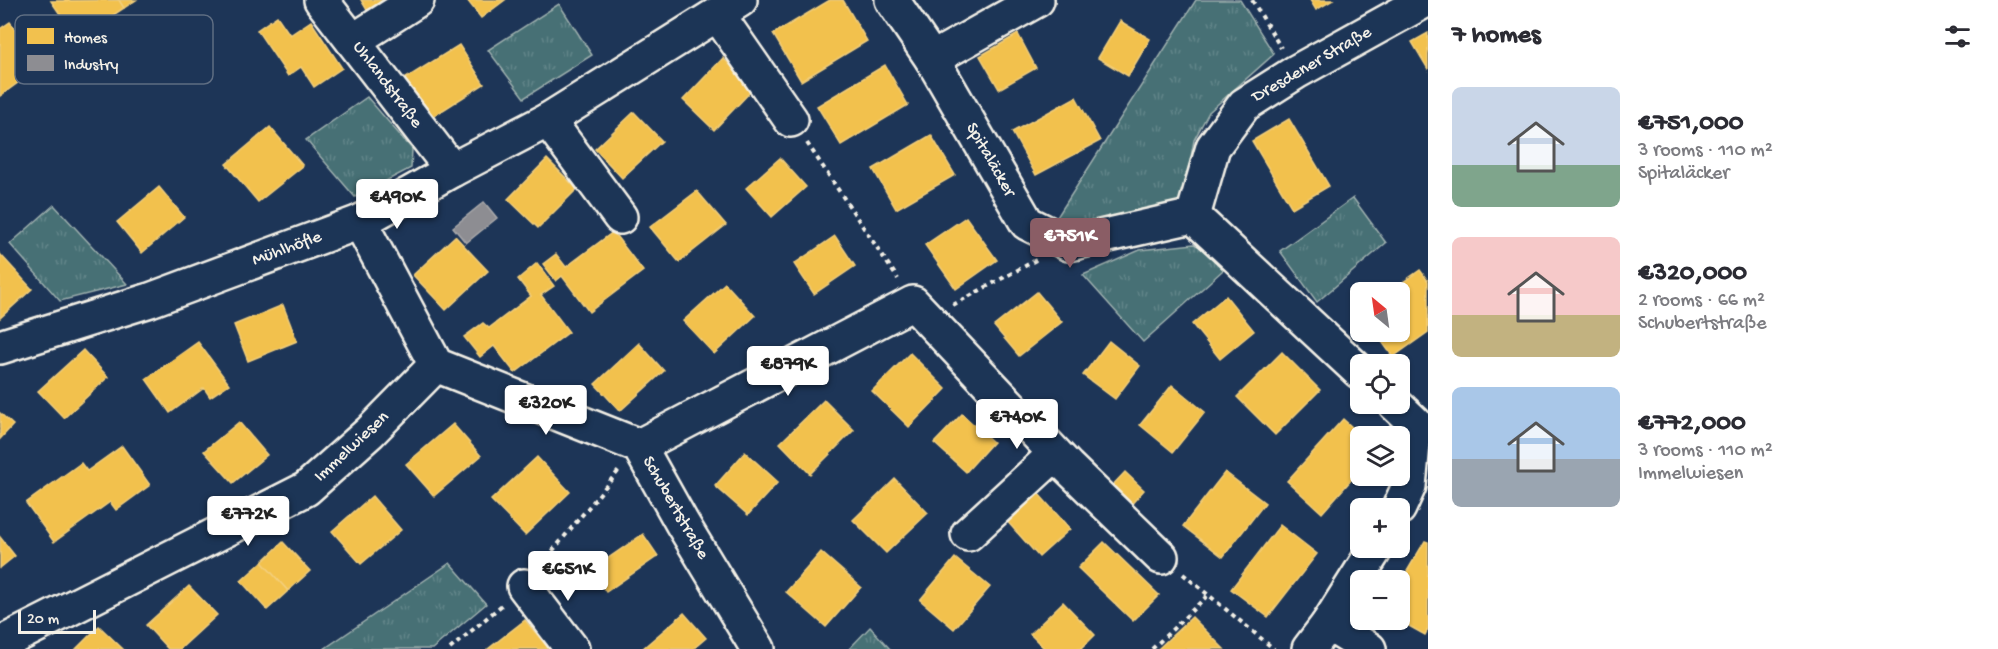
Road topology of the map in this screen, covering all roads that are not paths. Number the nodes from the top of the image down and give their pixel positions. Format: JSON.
{"nodes":[{"id":1,"x":321,"y":0,"type":"edge"},
{"id":2,"x":417,"y":0,"type":"edge"},
{"id":3,"x":892,"y":0,"type":"edge"},
{"id":4,"x":1037,"y":0,"type":"edge"},
{"id":5,"x":1426,"y":0,"type":"edge"},
{"id":6,"x":729,"y":7,"type":"edge"},
{"id":7,"x":353,"y":41,"type":"junction"},
{"id":8,"x":932,"y":59,"type":"junction"},
{"id":9,"x":548,"y":120,"type":"junction"},
{"id":10,"x":791,"y":120,"type":"road end"},
{"id":11,"x":452,"y":170,"type":"junction"},
{"id":12,"x":1193,"y":216,"type":"junction"},
{"id":13,"x":620,"y":218,"type":"dead end"},
{"id":14,"x":360,"y":222,"type":"junction"},
{"id":15,"x":0,"y":347,"type":"edge"},
{"id":16,"x":1350,"y":363,"type":"edge"},
{"id":17,"x":436,"y":365,"type":"junction"},
{"id":18,"x":1413,"y":410,"type":"edge"},
{"id":19,"x":639,"y":446,"type":"junction"},
{"id":20,"x":1055,"y":454,"type":"junction"},
{"id":21,"x":1412,"y":497,"type":"edge"},
{"id":22,"x":968,"y":534,"type":"dead end"},
{"id":23,"x":1161,"y":557,"type":"road end"},
{"id":24,"x":1369,"y":558,"type":"edge"},
{"id":25,"x":524,"y":586,"type":"road end"},
{"id":26,"x":1318,"y":636,"type":"edge"},
{"id":27,"x":0,"y":644,"type":"edge"},
{"id":28,"x":572,"y":649,"type":"edge"},
{"id":29,"x":758,"y":649,"type":"edge"},
{"id":30,"x":1368,"y":649,"type":"edge"}],
"edges":[{"from":1,"to":7,"type":"street","name":"Uhlandstraße"},
{"from":2,"to":7,"type":"street"},
{"from":3,"to":8,"type":"street","name":"Spitaläcker"},
{"from":4,"to":8,"type":"street"},
{"from":5,"to":12,"type":"street","name":"Dresdener Straße"},
{"from":6,"to":9,"type":"street","name":"Mühlhöfle"},
{"from":6,"to":10,"type":"street"},
{"from":7,"to":11,"type":"street","name":"Uhlandstraße"},
{"from":8,"to":12,"type":"street","name":"Spitaläcker"},
{"from":9,"to":11,"type":"street","name":"Mühlhöfle"},
{"from":9,"to":13,"type":"street"},
{"from":11,"to":14,"type":"street","name":"Mühlhöfle"},
{"from":12,"to":16,"type":"street"},
{"from":14,"to":15,"type":"street","name":"Mühlhöfle"},
{"from":14,"to":17,"type":"street"},
{"from":17,"to":19,"type":"street","name":"Schubertstraße"},
{"from":17,"to":27,"type":"street","name":"Immelwiesen"},
{"from":18,"to":21,"type":"street"},
{"from":19,"to":20,"type":"street"},
{"from":19,"to":29,"type":"street","name":"Schubertstraße"},
{"from":20,"to":22,"type":"street"},
{"from":20,"to":23,"type":"street"},
{"from":24,"to":26,"type":"street"},
{"from":25,"to":28,"type":"street"},
{"from":26,"to":30,"type":"street"}]}
